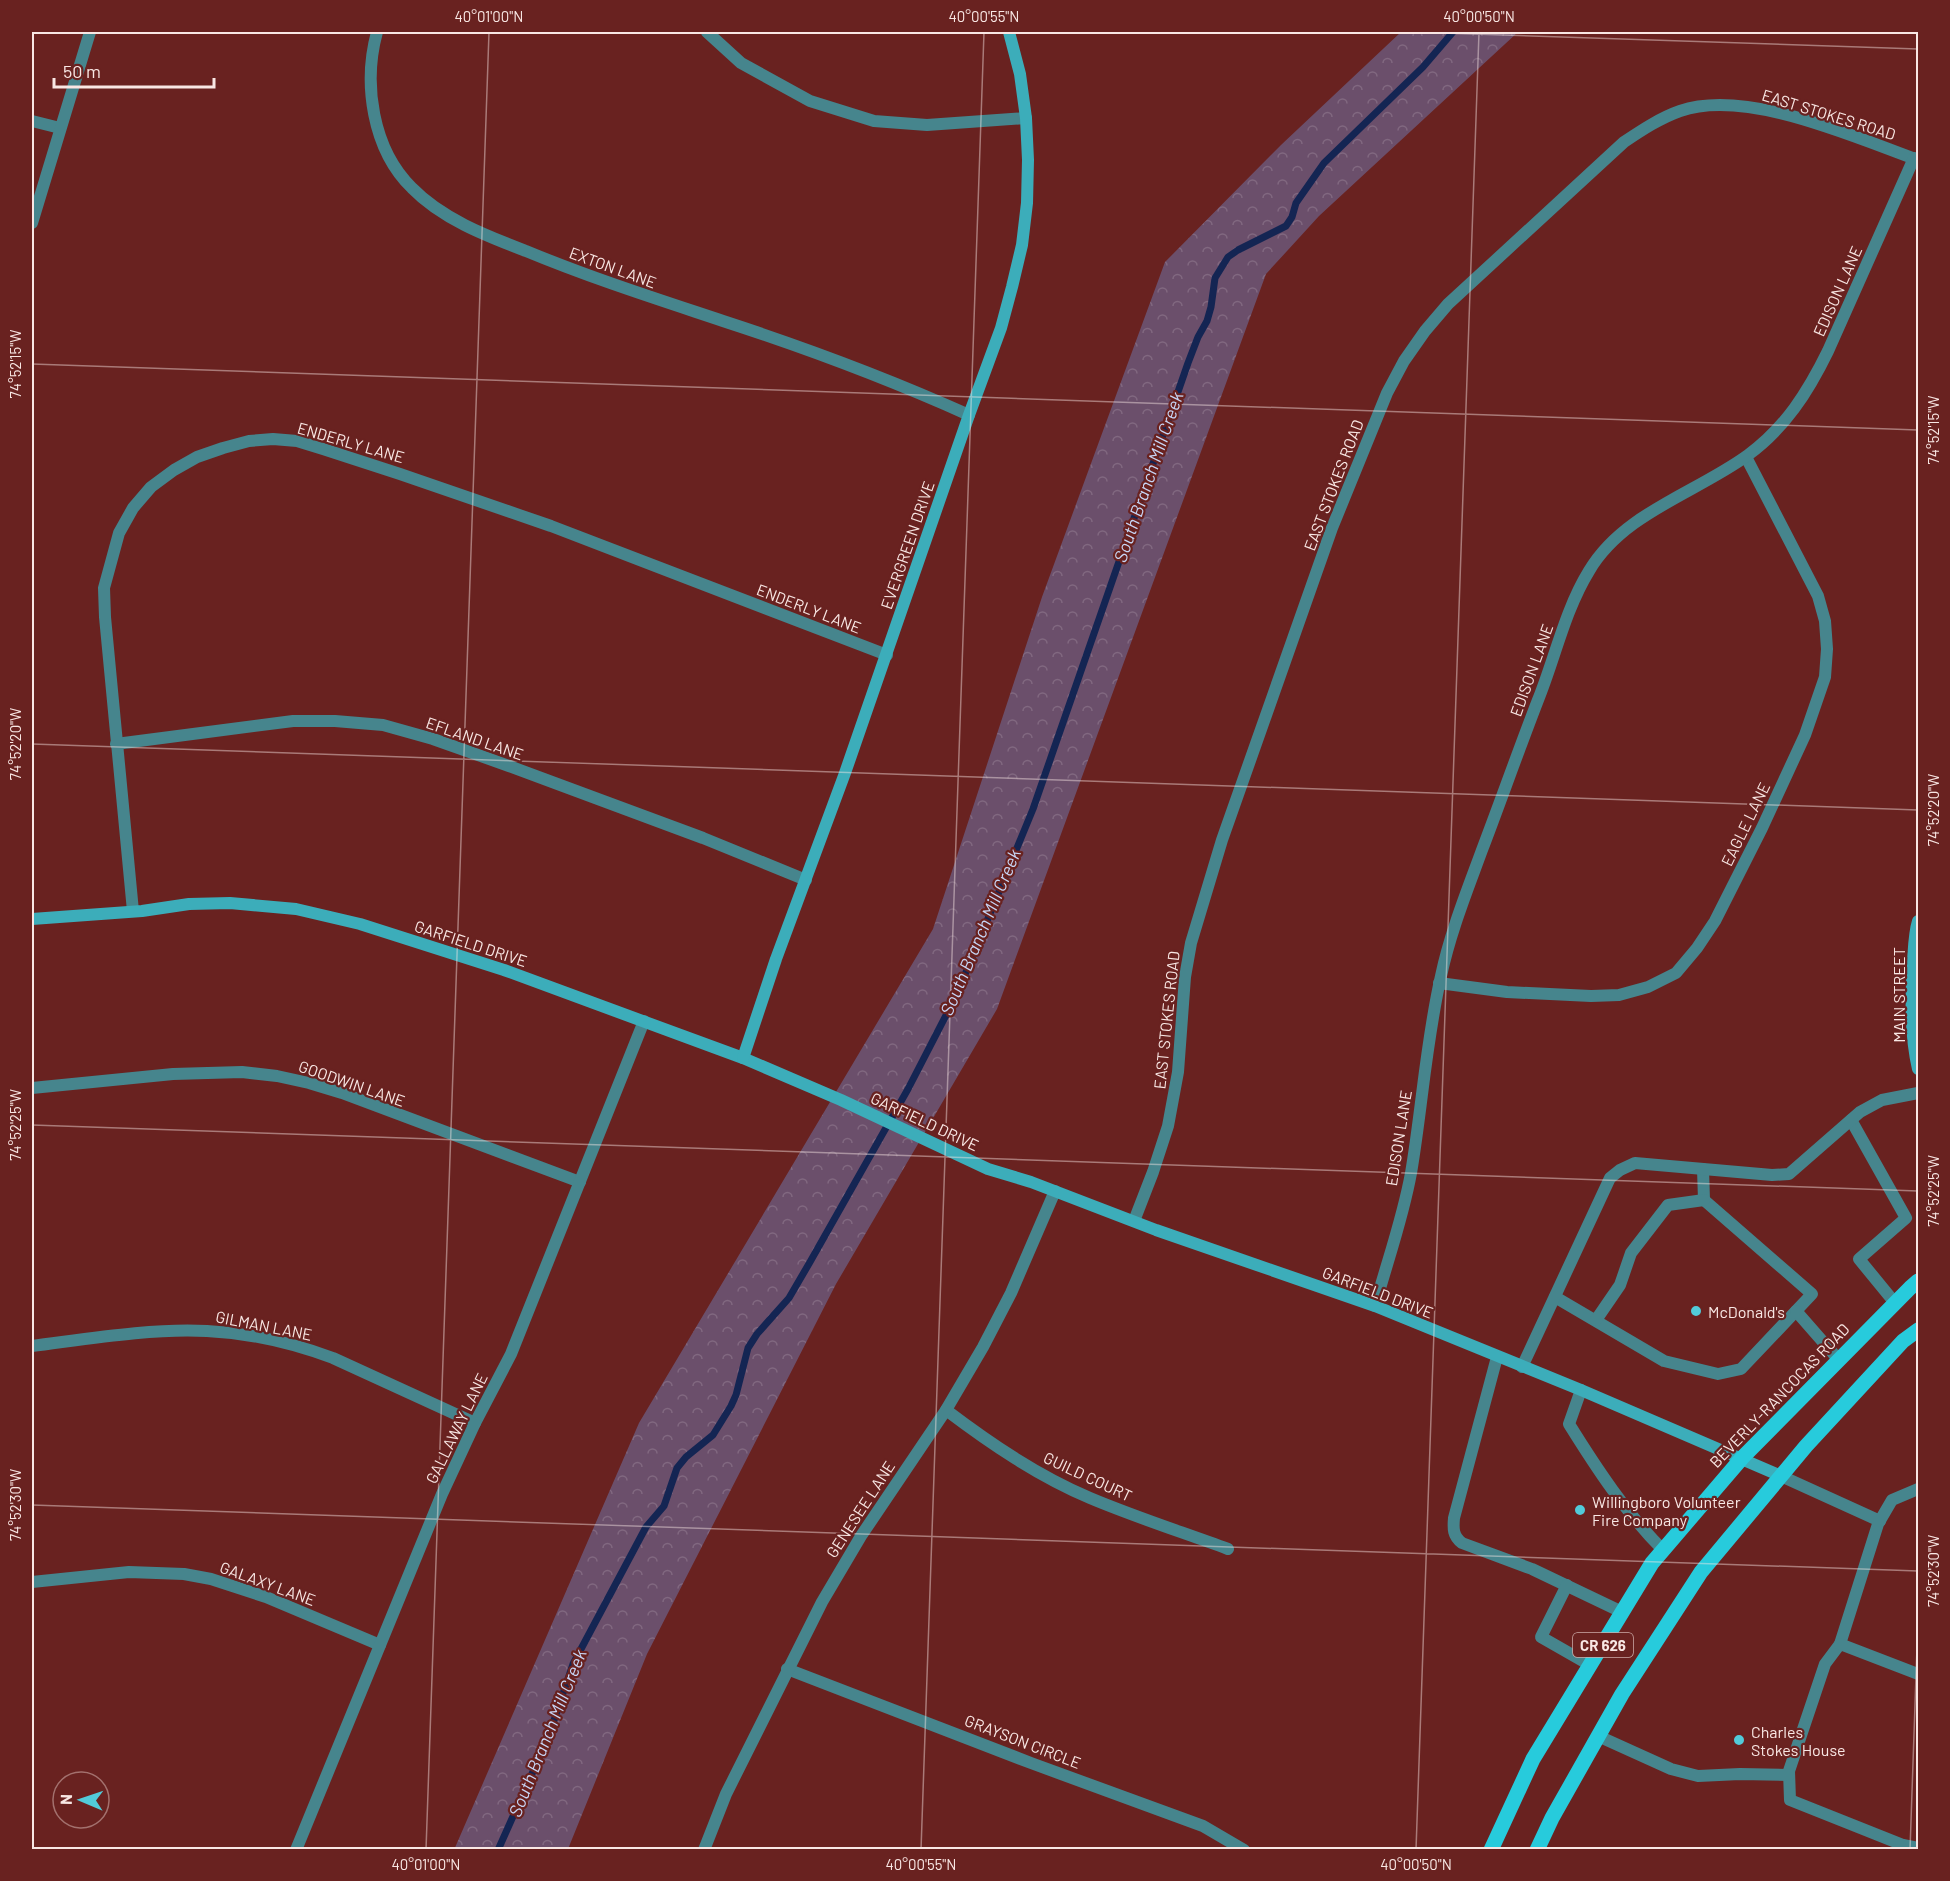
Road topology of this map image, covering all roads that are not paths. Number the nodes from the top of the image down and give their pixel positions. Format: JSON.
{"nodes":[{"id":1,"x":90,"y":32,"type":"edge"},
{"id":2,"x":377,"y":32,"type":"edge"},
{"id":3,"x":707,"y":32,"type":"edge"},
{"id":4,"x":1009,"y":32,"type":"edge"},
{"id":5,"x":1026,"y":118,"type":"junction"},
{"id":6,"x":32,"y":120,"type":"edge"},
{"id":7,"x":60,"y":128,"type":"junction"},
{"id":8,"x":1916,"y":159,"type":"edge"},
{"id":9,"x":32,"y":223,"type":"edge"},
{"id":10,"x":969,"y":415,"type":"junction"},
{"id":11,"x":1746,"y":457,"type":"junction"},
{"id":12,"x":886,"y":655,"type":"junction"},
{"id":13,"x":116,"y":744,"type":"junction"},
{"id":14,"x":806,"y":880,"type":"junction"},
{"id":15,"x":133,"y":911,"type":"junction"},
{"id":16,"x":32,"y":919,"type":"edge"},
{"id":17,"x":1918,"y":921,"type":"edge"},
{"id":18,"x":1439,"y":983,"type":"junction"},
{"id":19,"x":644,"y":1022,"type":"junction"},
{"id":20,"x":743,"y":1058,"type":"junction"},
{"id":21,"x":1918,"y":1069,"type":"edge"},
{"id":22,"x":32,"y":1088,"type":"edge"},
{"id":23,"x":1918,"y":1093,"type":"edge"},
{"id":24,"x":1851,"y":1120,"type":"junction"},
{"id":25,"x":1703,"y":1169,"type":"junction"},
{"id":26,"x":580,"y":1182,"type":"junction"},
{"id":27,"x":1055,"y":1191,"type":"junction"},
{"id":28,"x":1704,"y":1200,"type":"junction"},
{"id":29,"x":1134,"y":1221,"type":"junction"},
{"id":30,"x":1918,"y":1281,"type":"edge"},
{"id":31,"x":1555,"y":1297,"type":"junction"},
{"id":32,"x":1895,"y":1303,"type":"junction"},
{"id":33,"x":1375,"y":1306,"type":"junction"},
{"id":34,"x":1796,"y":1311,"type":"junction"},
{"id":35,"x":1601,"y":1324,"type":"junction"},
{"id":36,"x":1918,"y":1330,"type":"edge"},
{"id":37,"x":32,"y":1346,"type":"edge"},
{"id":38,"x":1497,"y":1357,"type":"junction"},
{"id":39,"x":1838,"y":1359,"type":"junction"},
{"id":40,"x":1522,"y":1367,"type":"junction"},
{"id":41,"x":1581,"y":1390,"type":"junction"},
{"id":42,"x":946,"y":1410,"type":"junction"},
{"id":43,"x":475,"y":1424,"type":"junction"},
{"id":44,"x":1742,"y":1458,"type":"junction"},
{"id":45,"x":1781,"y":1476,"type":"junction"},
{"id":46,"x":1918,"y":1489,"type":"edge"},
{"id":47,"x":1880,"y":1521,"type":"junction"},
{"id":48,"x":1228,"y":1549,"type":"dead end"},
{"id":49,"x":1663,"y":1550,"type":"junction"},
{"id":50,"x":32,"y":1582,"type":"edge"},
{"id":51,"x":1567,"y":1585,"type":"junction"},
{"id":52,"x":1622,"y":1612,"type":"junction"},
{"id":53,"x":1840,"y":1644,"type":"junction"},
{"id":54,"x":380,"y":1645,"type":"junction"},
{"id":55,"x":1590,"y":1665,"type":"junction"},
{"id":56,"x":787,"y":1669,"type":"junction"},
{"id":57,"x":1918,"y":1674,"type":"edge"},
{"id":58,"x":1598,"y":1736,"type":"junction"},
{"id":59,"x":1789,"y":1775,"type":"junction"},
{"id":60,"x":1918,"y":1848,"type":"edge"},
{"id":61,"x":296,"y":1850,"type":"edge"},
{"id":62,"x":704,"y":1850,"type":"edge"},
{"id":63,"x":1244,"y":1850,"type":"edge"},
{"id":64,"x":1491,"y":1850,"type":"edge"},
{"id":65,"x":1537,"y":1850,"type":"edge"}],
"edges":[{"from":1,"to":7,"type":"street"},
{"from":2,"to":10,"type":"street","name":"EXTON LANE"},
{"from":3,"to":5,"type":"street"},
{"from":4,"to":5,"type":"street","name":"EVERGREEN DRIVE"},
{"from":5,"to":10,"type":"street","name":"EVERGREEN DRIVE"},
{"from":6,"to":7,"type":"street"},
{"from":7,"to":9,"type":"street"},
{"from":8,"to":11,"type":"street","name":"EDISON LANE"},
{"from":8,"to":29,"type":"street","name":"EAST STOKES ROAD"},
{"from":10,"to":12,"type":"street","name":"EVERGREEN DRIVE"},
{"from":11,"to":18,"type":"street","name":"EDISON LANE"},
{"from":11,"to":18,"type":"street","name":"EAGLE LANE"},
{"from":12,"to":13,"type":"street","name":"ENDERLY LANE"},
{"from":12,"to":14,"type":"street","name":"EVERGREEN DRIVE"},
{"from":13,"to":14,"type":"street","name":"EFLAND LANE"},
{"from":13,"to":15,"type":"street","name":"ENDERLY LANE"},
{"from":14,"to":20,"type":"street","name":"EVERGREEN DRIVE"},
{"from":15,"to":16,"type":"street","name":"GARFIELD DRIVE"},
{"from":15,"to":19,"type":"street","name":"GARFIELD DRIVE"},
{"from":17,"to":21,"type":"street","name":"MAIN STREET"},
{"from":18,"to":33,"type":"street","name":"EDISON LANE"},
{"from":19,"to":20,"type":"street","name":"GARFIELD DRIVE"},
{"from":19,"to":26,"type":"street","name":"GALLAWAY LANE"},
{"from":20,"to":27,"type":"street","name":"GARFIELD DRIVE"},
{"from":22,"to":26,"type":"street","name":"GOODWIN LANE"},
{"from":23,"to":24,"type":"street"},
{"from":24,"to":25,"type":"street"},
{"from":24,"to":32,"type":"street"},
{"from":25,"to":28,"type":"street"},
{"from":25,"to":31,"type":"street"},
{"from":26,"to":43,"type":"street","name":"GALLAWAY LANE"},
{"from":27,"to":29,"type":"street","name":"GARFIELD DRIVE"},
{"from":27,"to":42,"type":"street","name":"GENESEE LANE"},
{"from":28,"to":34,"type":"street"},
{"from":28,"to":35,"type":"street"},
{"from":29,"to":33,"type":"street","name":"GARFIELD DRIVE"},
{"from":30,"to":32,"type":"main road","name":"BEVERLY-RANCOCAS ROAD","number":"CR 626"},
{"from":31,"to":35,"type":"street"},
{"from":31,"to":40,"type":"street"},
{"from":32,"to":39,"type":"main road","name":"BEVERLY-RANCOCAS ROAD","number":"CR 626"},
{"from":33,"to":38,"type":"street","name":"GARFIELD DRIVE"},
{"from":34,"to":35,"type":"street"},
{"from":34,"to":39,"type":"street"},
{"from":36,"to":45,"type":"main road","number":"CR 626"},
{"from":37,"to":43,"type":"street","name":"GILMAN LANE"},
{"from":38,"to":40,"type":"street","name":"GARFIELD DRIVE"},
{"from":38,"to":51,"type":"street"},
{"from":39,"to":44,"type":"main road","name":"BEVERLY-RANCOCAS ROAD","number":"CR 626"},
{"from":40,"to":41,"type":"street","name":"GARFIELD DRIVE"},
{"from":41,"to":44,"type":"street","name":"GARFIELD DRIVE"},
{"from":41,"to":49,"type":"street"},
{"from":42,"to":48,"type":"street","name":"GUILD COURT"},
{"from":42,"to":56,"type":"street","name":"GENESEE LANE"},
{"from":43,"to":54,"type":"street","name":"GALLAWAY LANE"},
{"from":44,"to":45,"type":"street","name":"GARFIELD DRIVE"},
{"from":44,"to":49,"type":"main road","name":"BEVERLY-RANCOCAS ROAD","number":"CR 626"},
{"from":45,"to":47,"type":"street"},
{"from":45,"to":58,"type":"main road","number":"CR 626"},
{"from":46,"to":47,"type":"street"},
{"from":47,"to":53,"type":"street"},
{"from":49,"to":52,"type":"main road","name":"BEVERLY-RANCOCAS ROAD","number":"CR 626"},
{"from":50,"to":54,"type":"street","name":"GALAXY LANE"},
{"from":51,"to":52,"type":"street"},
{"from":51,"to":55,"type":"street"},
{"from":52,"to":55,"type":"main road","name":"BEVERLY-RANCOCAS ROAD","number":"CR 626"},
{"from":53,"to":57,"type":"street"},
{"from":53,"to":59,"type":"street"},
{"from":54,"to":61,"type":"street","name":"GALLAWAY LANE"},
{"from":55,"to":64,"type":"main road","name":"BEVERLY-RANCOCAS ROAD","number":"CR 626"},
{"from":56,"to":62,"type":"street","name":"GENESEE LANE"},
{"from":56,"to":63,"type":"street","name":"GRAYSON CIRCLE"},
{"from":58,"to":59,"type":"street"},
{"from":58,"to":65,"type":"main road","number":"CR 626"},
{"from":59,"to":60,"type":"street"}]}
